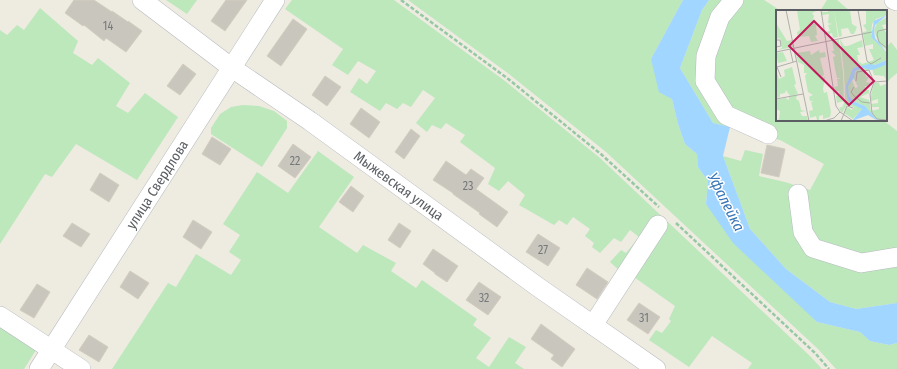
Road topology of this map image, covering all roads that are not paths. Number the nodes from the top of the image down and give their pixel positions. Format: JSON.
{"nodes":[{"id":1,"x":142,"y":0,"type":"edge"},
{"id":2,"x":275,"y":0,"type":"edge"},
{"id":3,"x":734,"y":0,"type":"edge"},
{"id":4,"x":232,"y":68,"type":"junction"},
{"id":5,"x":768,"y":134,"type":"dead end"},
{"id":6,"x":798,"y":194,"type":"dead end"},
{"id":7,"x":663,"y":218,"type":"road end"},
{"id":8,"x":897,"y":257,"type":"edge"},
{"id":9,"x":0,"y":316,"type":"edge"},
{"id":10,"x":593,"y":325,"type":"junction"},
{"id":11,"x":52,"y":350,"type":"junction"},
{"id":12,"x":39,"y":369,"type":"edge"},
{"id":13,"x":81,"y":369,"type":"edge"},
{"id":14,"x":656,"y":369,"type":"edge"}],
"edges":[{"from":1,"to":4,"type":"street","name":"Мыжевская улица"},
{"from":2,"to":4,"type":"street","name":"улица Свердлова"},
{"from":3,"to":5,"type":"street"},
{"from":4,"to":10,"type":"street","name":"Мыжевская улица"},
{"from":4,"to":11,"type":"street","name":"улица Свердлова"},
{"from":6,"to":8,"type":"street"},
{"from":7,"to":10,"type":"street"},
{"from":9,"to":11,"type":"street"},
{"from":10,"to":14,"type":"street","name":"Мыжевская улица"},
{"from":11,"to":12,"type":"street","name":"улица Свердлова"},
{"from":11,"to":13,"type":"street"}]}
